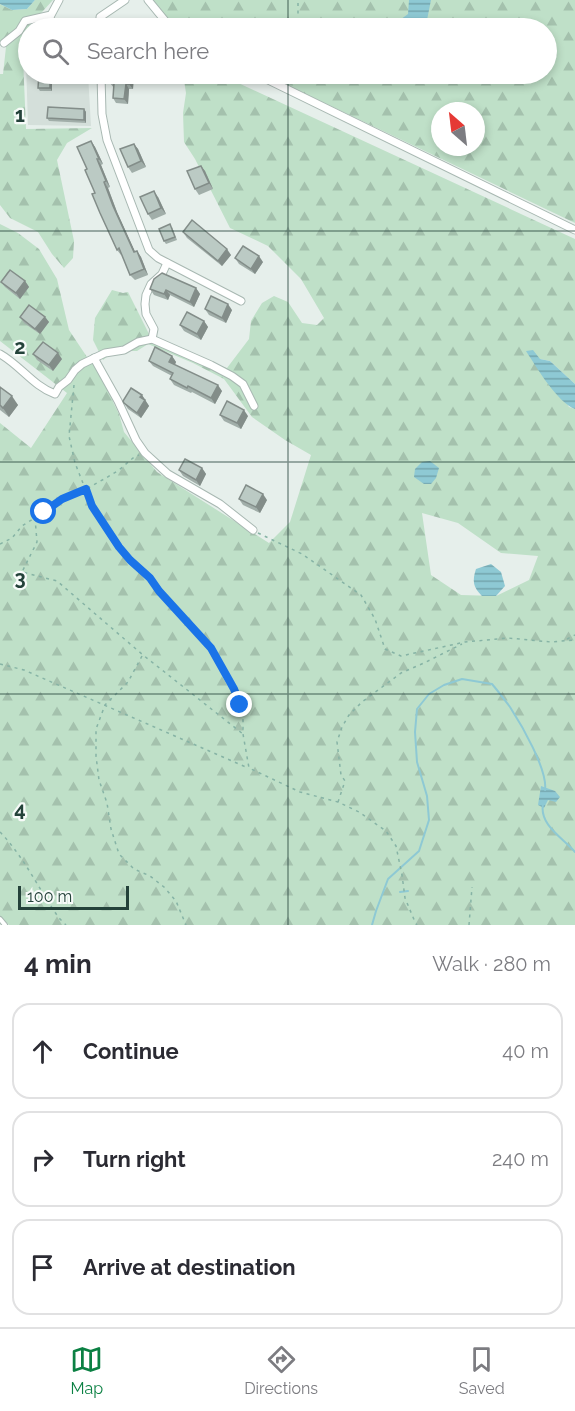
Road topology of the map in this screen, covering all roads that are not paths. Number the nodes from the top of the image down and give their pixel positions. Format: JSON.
{"nodes":[{"id":1,"x":59,"y":0,"type":"edge"},
{"id":2,"x":125,"y":0,"type":"edge"},
{"id":3,"x":148,"y":0,"type":"edge"},
{"id":4,"x":51,"y":15,"type":"junction"},
{"id":5,"x":38,"y":18,"type":"edge"},
{"id":6,"x":52,"y":18,"type":"edge"},
{"id":7,"x":100,"y":18,"type":"edge"},
{"id":8,"x":163,"y":18,"type":"edge"},
{"id":9,"x":18,"y":32,"type":"edge"},
{"id":10,"x":4,"y":44,"type":"dead end"},
{"id":11,"x":101,"y":84,"type":"edge"},
{"id":12,"x":276,"y":84,"type":"edge"},
{"id":13,"x":575,"y":230,"type":"edge"},
{"id":14,"x":167,"y":263,"type":"junction"},
{"id":15,"x":240,"y":301,"type":"dead end"},
{"id":16,"x":153,"y":339,"type":"junction"},
{"id":17,"x":0,"y":354,"type":"edge"},
{"id":18,"x":94,"y":358,"type":"junction"},
{"id":19,"x":254,"y":406,"type":"dead end"},
{"id":20,"x":253,"y":530,"type":"road end"},
{"id":21,"x":0,"y":919,"type":"edge"},
{"id":22,"x":5,"y":925,"type":"edge"}],
"edges":[{"from":1,"to":4,"type":"street"},
{"from":2,"to":7,"type":"street"},
{"from":3,"to":8,"type":"street"},
{"from":4,"to":5,"type":"street"},
{"from":4,"to":6,"type":"lane"},
{"from":9,"to":10,"type":"street"},
{"from":11,"to":14,"type":"street"},
{"from":12,"to":13,"type":"street"},
{"from":14,"to":15,"type":"street"},
{"from":14,"to":16,"type":"street"},
{"from":16,"to":18,"type":"street"},
{"from":16,"to":19,"type":"street"},
{"from":17,"to":18,"type":"street"},
{"from":18,"to":20,"type":"street"},
{"from":21,"to":22,"type":"lane"}]}
